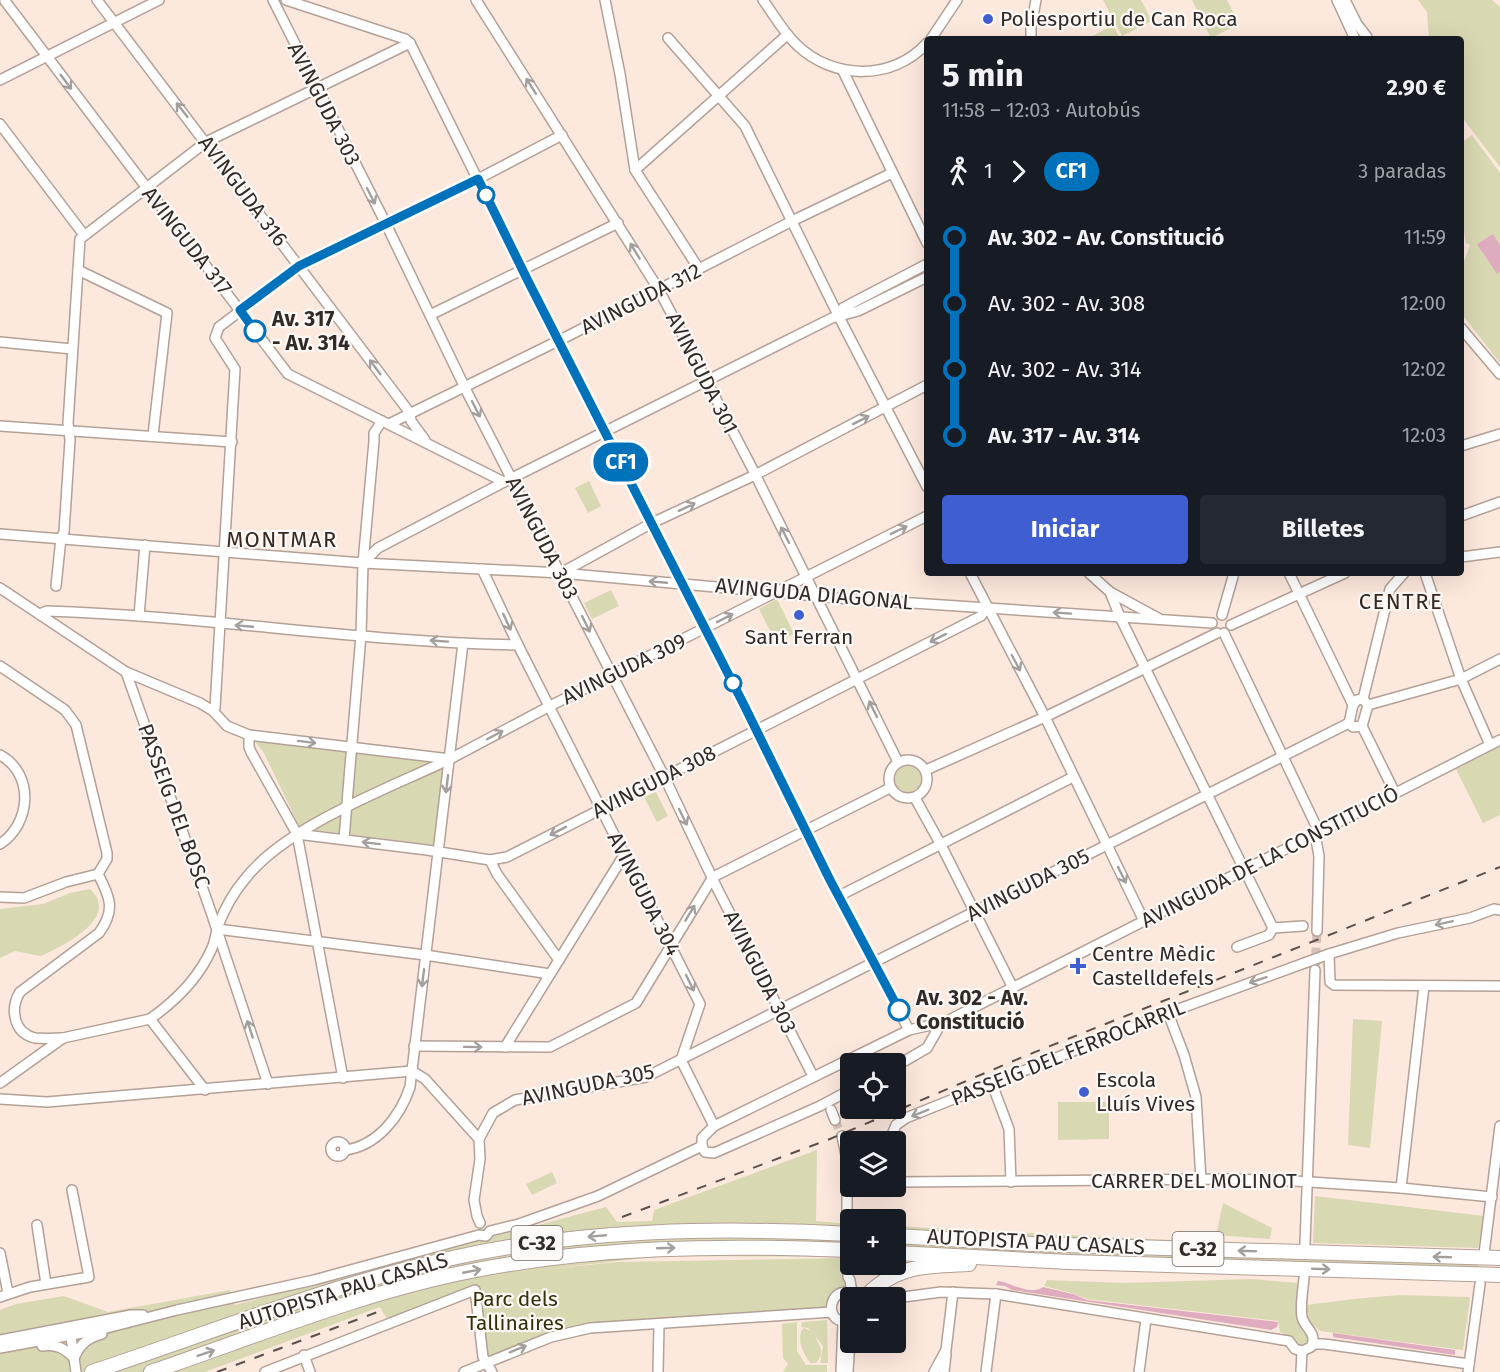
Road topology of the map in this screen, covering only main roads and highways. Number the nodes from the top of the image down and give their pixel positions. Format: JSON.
{"nodes":[{"id":1,"x":840,"y":1229,"type":"edge"},
{"id":2,"x":906,"y":1237,"type":"edge"},
{"id":3,"x":840,"y":1254,"type":"edge"},
{"id":4,"x":906,"y":1254,"type":"edge"},
{"id":5,"x":1500,"y":1258,"type":"edge"},
{"id":6,"x":1116,"y":1264,"type":"junction"},
{"id":7,"x":1500,"y":1275,"type":"edge"},
{"id":8,"x":874,"y":1287,"type":"edge"},
{"id":9,"x":92,"y":1372,"type":"edge"},
{"id":10,"x":151,"y":1372,"type":"edge"}],
"edges":[{"from":1,"to":9,"type":"highway","name":"AUTOPISTA PAU CASALS","number":"C-32","one_way":true},
{"from":5,"to":2,"type":"highway","name":"AUTOPISTA PAU CASALS","number":"C-32","one_way":true},
{"from":10,"to":3,"type":"highway","name":"AUTOPISTA PAU CASALS","number":"C-32","one_way":true},
{"from":4,"to":6,"type":"highway","name":"AUTOPISTA PAU CASALS","number":"C-32"},
{"from":6,"to":7,"type":"highway","name":"AUTOPISTA PAU CASALS","number":"C-32","one_way":true},
{"from":6,"to":8,"type":"highway"}]}
